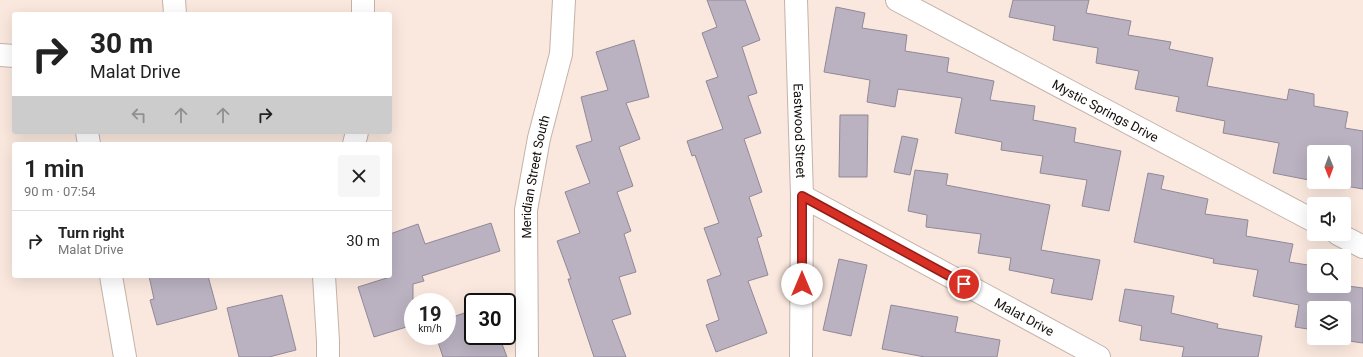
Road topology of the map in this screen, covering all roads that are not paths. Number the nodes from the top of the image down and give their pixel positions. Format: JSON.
{"nodes":[{"id":1,"x":174,"y":0,"type":"edge"},
{"id":2,"x":363,"y":0,"type":"edge"},
{"id":3,"x":564,"y":0,"type":"edge"},
{"id":4,"x":796,"y":0,"type":"edge"},
{"id":5,"x":897,"y":0,"type":"edge"},
{"id":6,"x":175,"y":12,"type":"edge"},
{"id":7,"x":363,"y":12,"type":"edge"},
{"id":8,"x":0,"y":55,"type":"edge"},
{"id":9,"x":12,"y":56,"type":"edge"},
{"id":10,"x":802,"y":196,"type":"junction"},
{"id":11,"x":1307,"y":217,"type":"edge"},
{"id":12,"x":1351,"y":241,"type":"edge"},
{"id":13,"x":1363,"y":247,"type":"edge"},
{"id":14,"x":111,"y":278,"type":"edge"},
{"id":15,"x":324,"y":278,"type":"edge"},
{"id":16,"x":125,"y":357,"type":"edge"},
{"id":17,"x":328,"y":357,"type":"edge"},
{"id":18,"x":527,"y":357,"type":"edge"},
{"id":19,"x":801,"y":357,"type":"edge"},
{"id":20,"x":1099,"y":357,"type":"edge"}],
"edges":[{"from":1,"to":6,"type":"street"},
{"from":2,"to":7,"type":"street"},
{"from":3,"to":18,"type":"street","name":"Meridian Street South"},
{"from":4,"to":10,"type":"street","name":"Eastwood Street"},
{"from":5,"to":11,"type":"street","name":"Mystic Springs Drive"},
{"from":8,"to":9,"type":"street"},
{"from":10,"to":19,"type":"street","name":"Eastwood Street"},
{"from":10,"to":20,"type":"street","name":"Malat Drive"},
{"from":12,"to":13,"type":"street"},
{"from":14,"to":16,"type":"street"},
{"from":15,"to":17,"type":"street"}]}
